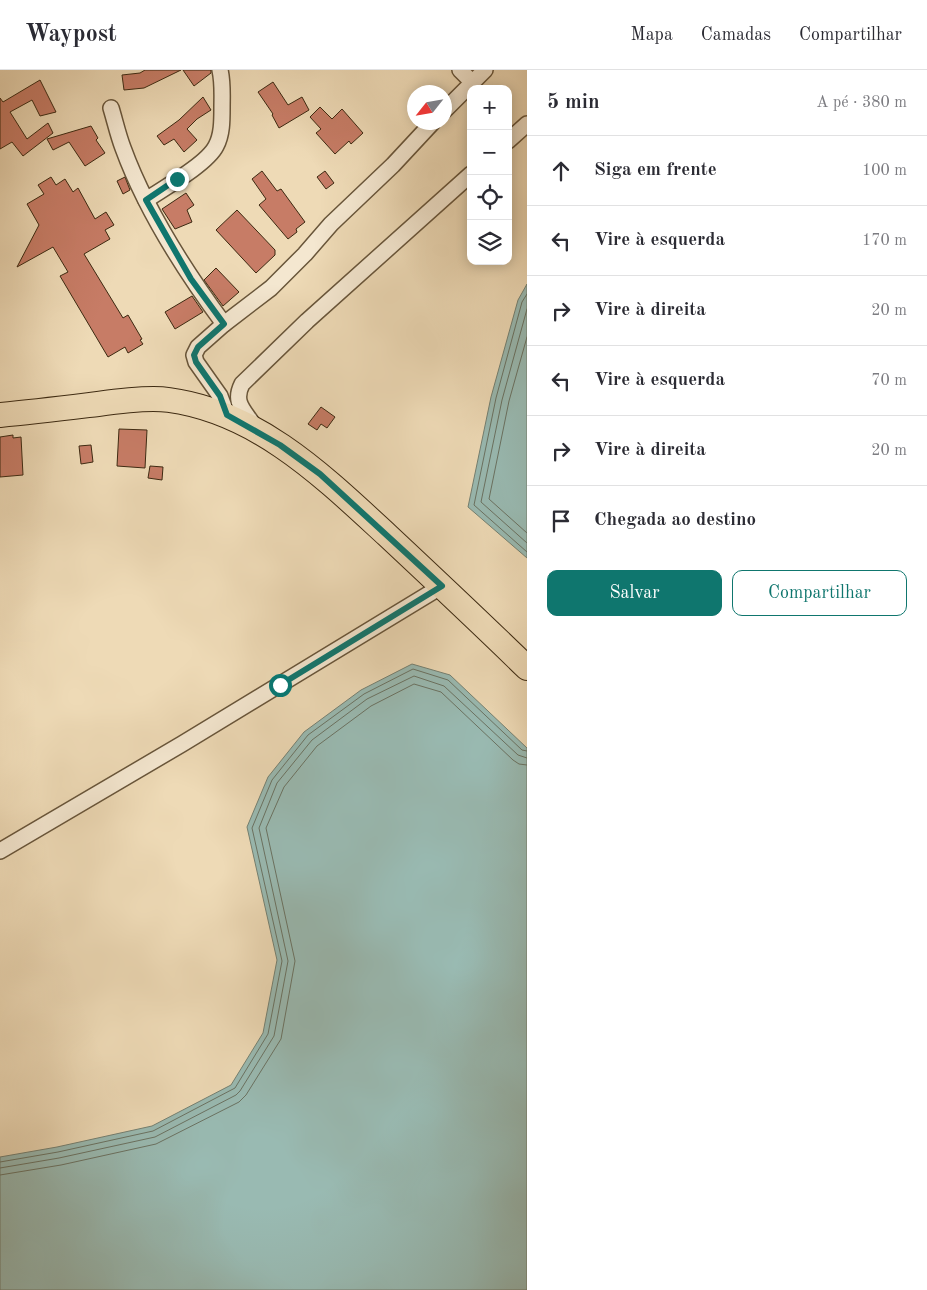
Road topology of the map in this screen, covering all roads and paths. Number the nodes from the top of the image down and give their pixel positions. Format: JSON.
{"nodes":[{"id":1,"x":220,"y":70,"type":"edge"},
{"id":2,"x":460,"y":70,"type":"edge"},
{"id":3,"x":485,"y":70,"type":"edge"},
{"id":4,"x":472,"y":82,"type":"junction"},
{"id":5,"x":452,"y":103,"type":"edge"},
{"id":6,"x":111,"y":108,"type":"dead end"},
{"id":7,"x":527,"y":124,"type":"edge"},
{"id":8,"x":425,"y":130,"type":"edge"},
{"id":9,"x":512,"y":137,"type":"edge"},
{"id":10,"x":470,"y":175,"type":"edge"},
{"id":11,"x":146,"y":200,"type":"junction"},
{"id":12,"x":224,"y":324,"type":"junction"},
{"id":13,"x":0,"y":415,"type":"edge"},
{"id":14,"x":227,"y":415,"type":"junction"},
{"id":15,"x":258,"y":431,"type":"junction"},
{"id":16,"x":442,"y":586,"type":"junction"},
{"id":17,"x":527,"y":668,"type":"edge"},
{"id":18,"x":0,"y":851,"type":"edge"}],
"edges":[{"from":1,"to":11,"type":"street"},
{"from":2,"to":4,"type":"street"},
{"from":3,"to":4,"type":"street"},
{"from":4,"to":5,"type":"street"},
{"from":6,"to":11,"type":"street"},
{"from":7,"to":9,"type":"street"},
{"from":8,"to":12,"type":"street"},
{"from":10,"to":15,"type":"street"},
{"from":11,"to":12,"type":"street"},
{"from":12,"to":14,"type":"street"},
{"from":13,"to":14,"type":"main road"},
{"from":14,"to":15,"type":"main road"},
{"from":15,"to":16,"type":"main road"},
{"from":16,"to":17,"type":"main road"},
{"from":16,"to":18,"type":"street"}]}
